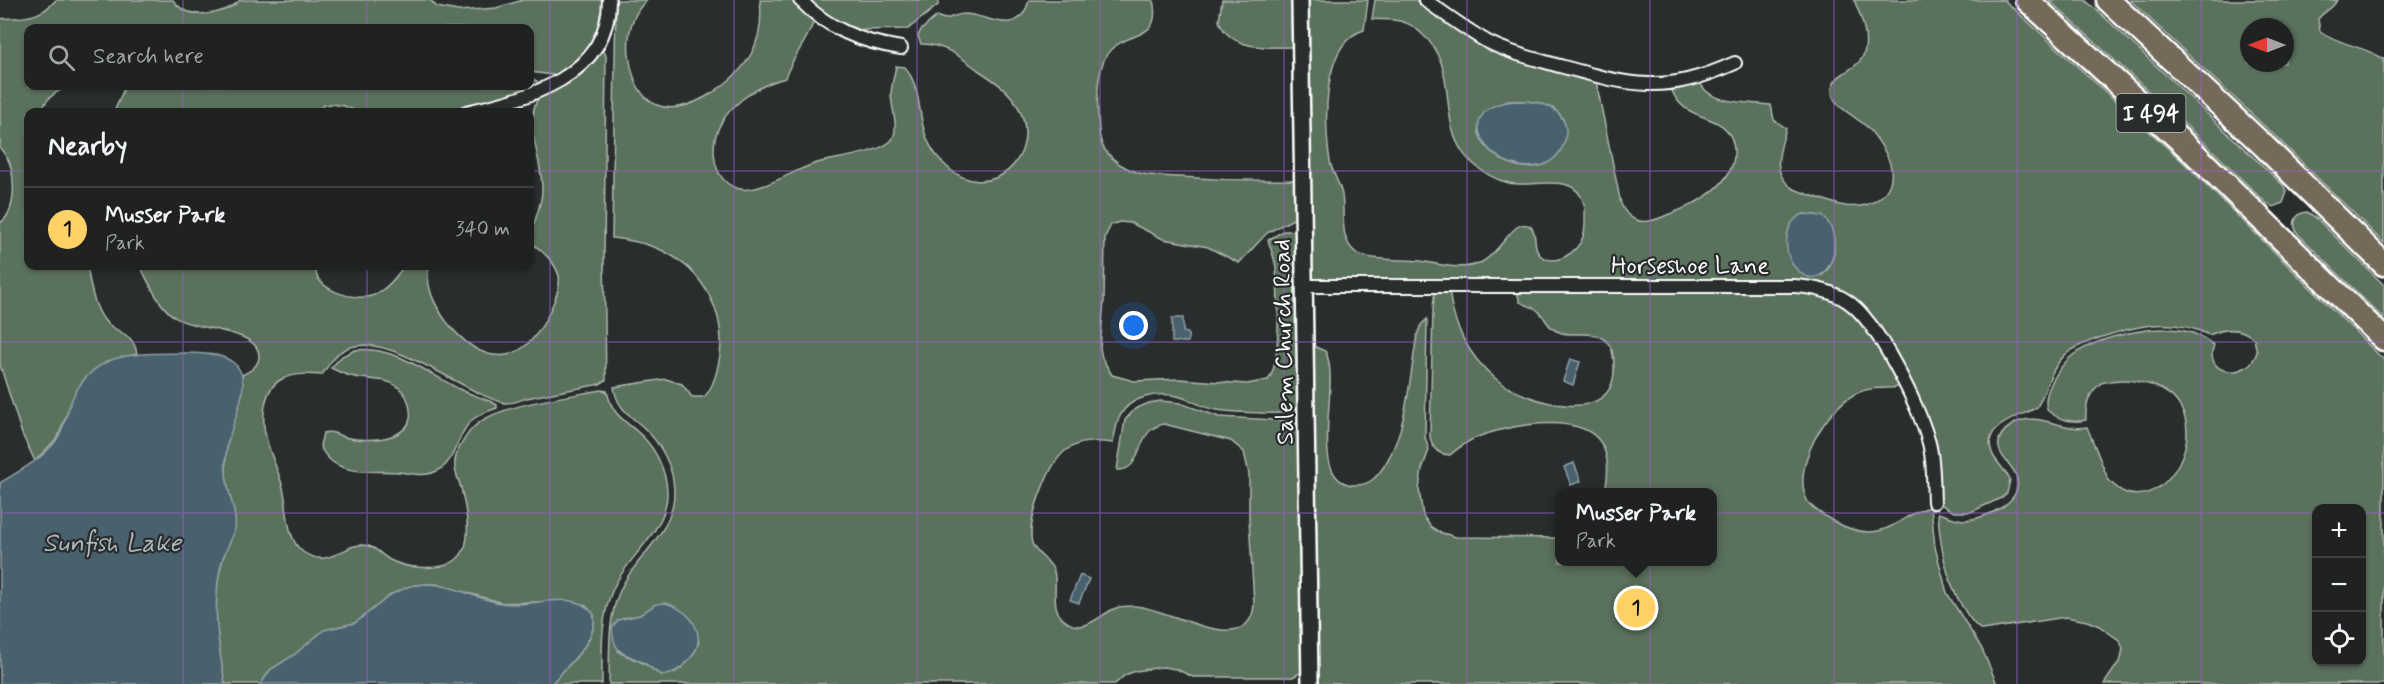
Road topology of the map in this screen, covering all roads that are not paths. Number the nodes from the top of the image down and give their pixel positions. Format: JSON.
{"nodes":[{"id":1,"x":609,"y":0,"type":"edge"},
{"id":2,"x":800,"y":0,"type":"edge"},
{"id":3,"x":1300,"y":0,"type":"edge"},
{"id":4,"x":1425,"y":0,"type":"edge"},
{"id":5,"x":2027,"y":0,"type":"edge"},
{"id":6,"x":2108,"y":0,"type":"edge"},
{"id":7,"x":901,"y":48,"type":"dead end"},
{"id":8,"x":1735,"y":63,"type":"dead end"},
{"id":9,"x":481,"y":108,"type":"edge"},
{"id":10,"x":2384,"y":264,"type":"edge"},
{"id":11,"x":1304,"y":286,"type":"junction"},
{"id":12,"x":2384,"y":339,"type":"edge"},
{"id":13,"x":1934,"y":502,"type":"dead end"},
{"id":14,"x":1310,"y":684,"type":"edge"}],
"edges":[{"from":1,"to":9,"type":"street"},
{"from":2,"to":7,"type":"street"},
{"from":3,"to":11,"type":"street","name":"Salem Church Road"},
{"from":4,"to":8,"type":"street"},
{"from":5,"to":12,"type":"highway","number":"I 494"},
{"from":6,"to":10,"type":"highway","number":"I 494"},
{"from":11,"to":13,"type":"street","name":"Horseshoe Lane"},
{"from":11,"to":14,"type":"street","name":"Salem Church Road"}]}
